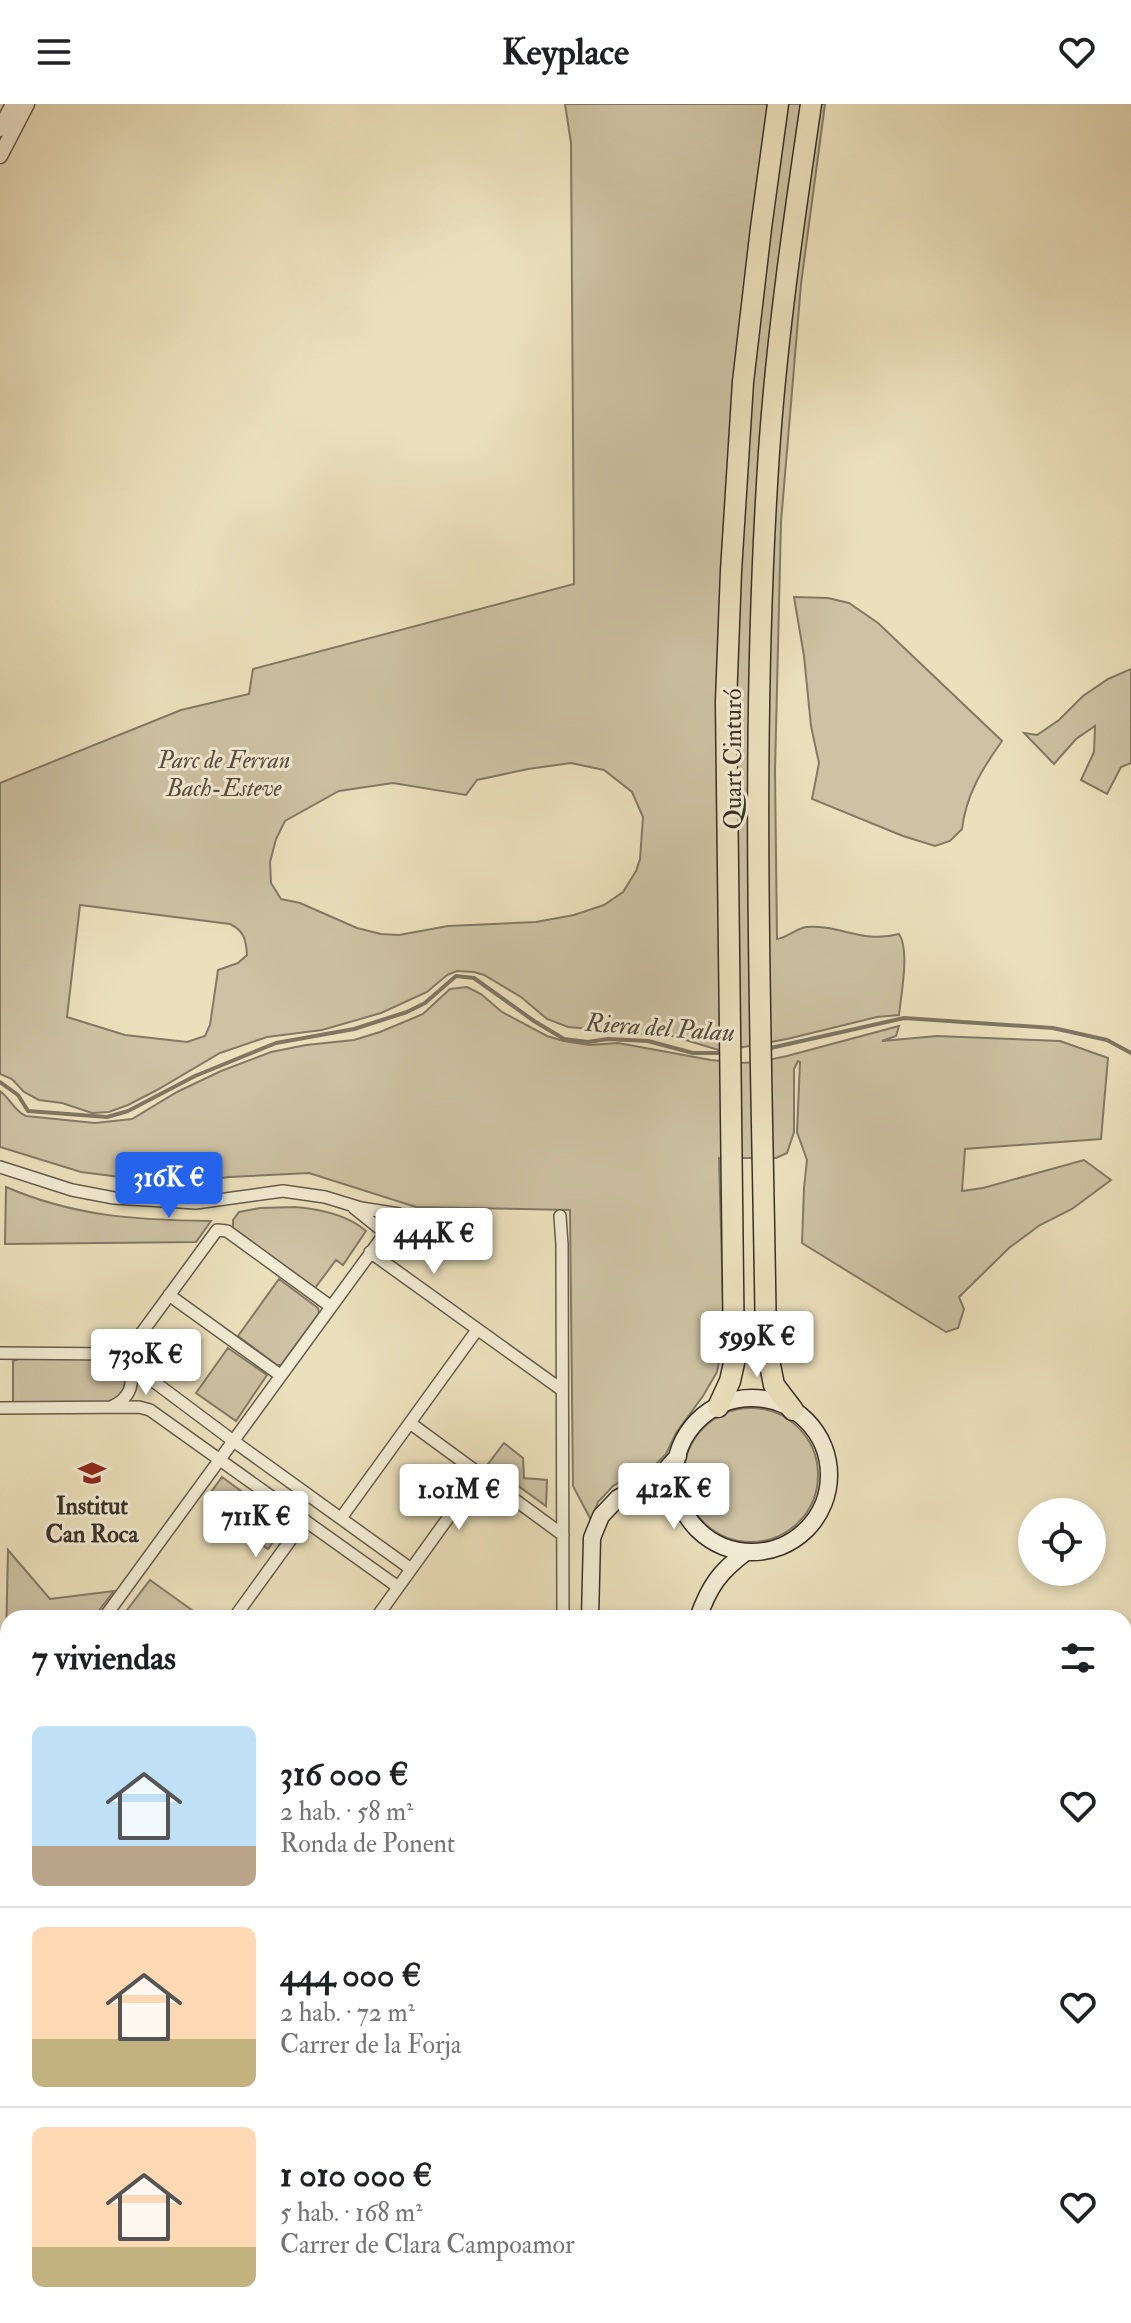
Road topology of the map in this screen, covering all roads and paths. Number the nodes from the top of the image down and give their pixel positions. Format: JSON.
{"nodes":[{"id":1,"x":13,"y":104,"type":"edge"},
{"id":2,"x":27,"y":104,"type":"edge"},
{"id":3,"x":778,"y":104,"type":"edge"},
{"id":4,"x":811,"y":104,"type":"edge"},
{"id":5,"x":0,"y":129,"type":"edge"},
{"id":6,"x":0,"y":156,"type":"edge"},
{"id":7,"x":0,"y":1167,"type":"edge"},
{"id":8,"x":351,"y":1206,"type":"junction"},
{"id":9,"x":560,"y":1216,"type":"dead end"},
{"id":10,"x":384,"y":1232,"type":"junction"},
{"id":11,"x":370,"y":1252,"type":"junction"},
{"id":12,"x":169,"y":1295,"type":"junction"},
{"id":13,"x":330,"y":1306,"type":"junction"},
{"id":14,"x":477,"y":1330,"type":"junction"},
{"id":15,"x":0,"y":1353,"type":"edge"},
{"id":16,"x":127,"y":1360,"type":"junction"},
{"id":17,"x":280,"y":1375,"type":"junction"},
{"id":18,"x":562,"y":1390,"type":"junction"},
{"id":19,"x":718,"y":1407,"type":"junction"},
{"id":20,"x":0,"y":1408,"type":"edge"},
{"id":21,"x":111,"y":1408,"type":"junction"},
{"id":22,"x":793,"y":1410,"type":"junction"},
{"id":23,"x":410,"y":1423,"type":"junction"},
{"id":24,"x":232,"y":1440,"type":"junction"},
{"id":25,"x":678,"y":1456,"type":"junction"},
{"id":26,"x":219,"y":1458,"type":"junction"},
{"id":27,"x":479,"y":1475,"type":"junction"},
{"id":28,"x":341,"y":1518,"type":"junction"},
{"id":29,"x":305,"y":1520,"type":"junction"},
{"id":30,"x":563,"y":1535,"type":"junction"},
{"id":31,"x":746,"y":1552,"type":"junction"},
{"id":32,"x":411,"y":1569,"type":"junction"},
{"id":33,"x":398,"y":1587,"type":"junction"},
{"id":34,"x":110,"y":1610,"type":"edge"},
{"id":35,"x":240,"y":1610,"type":"edge"},
{"id":36,"x":382,"y":1610,"type":"edge"},
{"id":37,"x":563,"y":1610,"type":"edge"},
{"id":38,"x":590,"y":1610,"type":"edge"},
{"id":39,"x":701,"y":1610,"type":"edge"}],
"edges":[{"from":1,"to":5,"type":"street"},
{"from":2,"to":6,"type":"street"},
{"from":3,"to":19,"type":"highway","name":"Quart Cinturó"},
{"from":4,"to":22,"type":"highway","name":"Quart Cinturó"},
{"from":7,"to":8,"type":"street"},
{"from":8,"to":10,"type":"street"},
{"from":8,"to":10,"type":"street"},
{"from":9,"to":18,"type":"street"},
{"from":10,"to":11,"type":"street"},
{"from":11,"to":13,"type":"street"},
{"from":11,"to":14,"type":"street"},
{"from":12,"to":13,"type":"street"},
{"from":12,"to":16,"type":"street"},
{"from":12,"to":17,"type":"street"},
{"from":13,"to":17,"type":"street"},
{"from":14,"to":18,"type":"street"},
{"from":14,"to":23,"type":"street"},
{"from":15,"to":16,"type":"street"},
{"from":16,"to":21,"type":"street"},
{"from":16,"to":24,"type":"street"},
{"from":17,"to":24,"type":"street"},
{"from":18,"to":30,"type":"street"},
{"from":19,"to":22,"type":"main road"},
{"from":19,"to":25,"type":"main road"},
{"from":20,"to":21,"type":"street"},
{"from":21,"to":26,"type":"street"},
{"from":22,"to":31,"type":"main road"},
{"from":23,"to":27,"type":"street"},
{"from":23,"to":28,"type":"street"},
{"from":24,"to":26,"type":"street"},
{"from":24,"to":28,"type":"street"},
{"from":25,"to":31,"type":"main road"},
{"from":25,"to":38,"type":"main road"},
{"from":26,"to":29,"type":"street"},
{"from":26,"to":34,"type":"street"},
{"from":27,"to":30,"type":"street"},
{"from":27,"to":32,"type":"street"},
{"from":28,"to":32,"type":"street"},
{"from":29,"to":33,"type":"street"},
{"from":29,"to":35,"type":"street"},
{"from":30,"to":37,"type":"street"},
{"from":31,"to":39,"type":"main road"},
{"from":32,"to":33,"type":"street"},
{"from":33,"to":36,"type":"street"}]}
